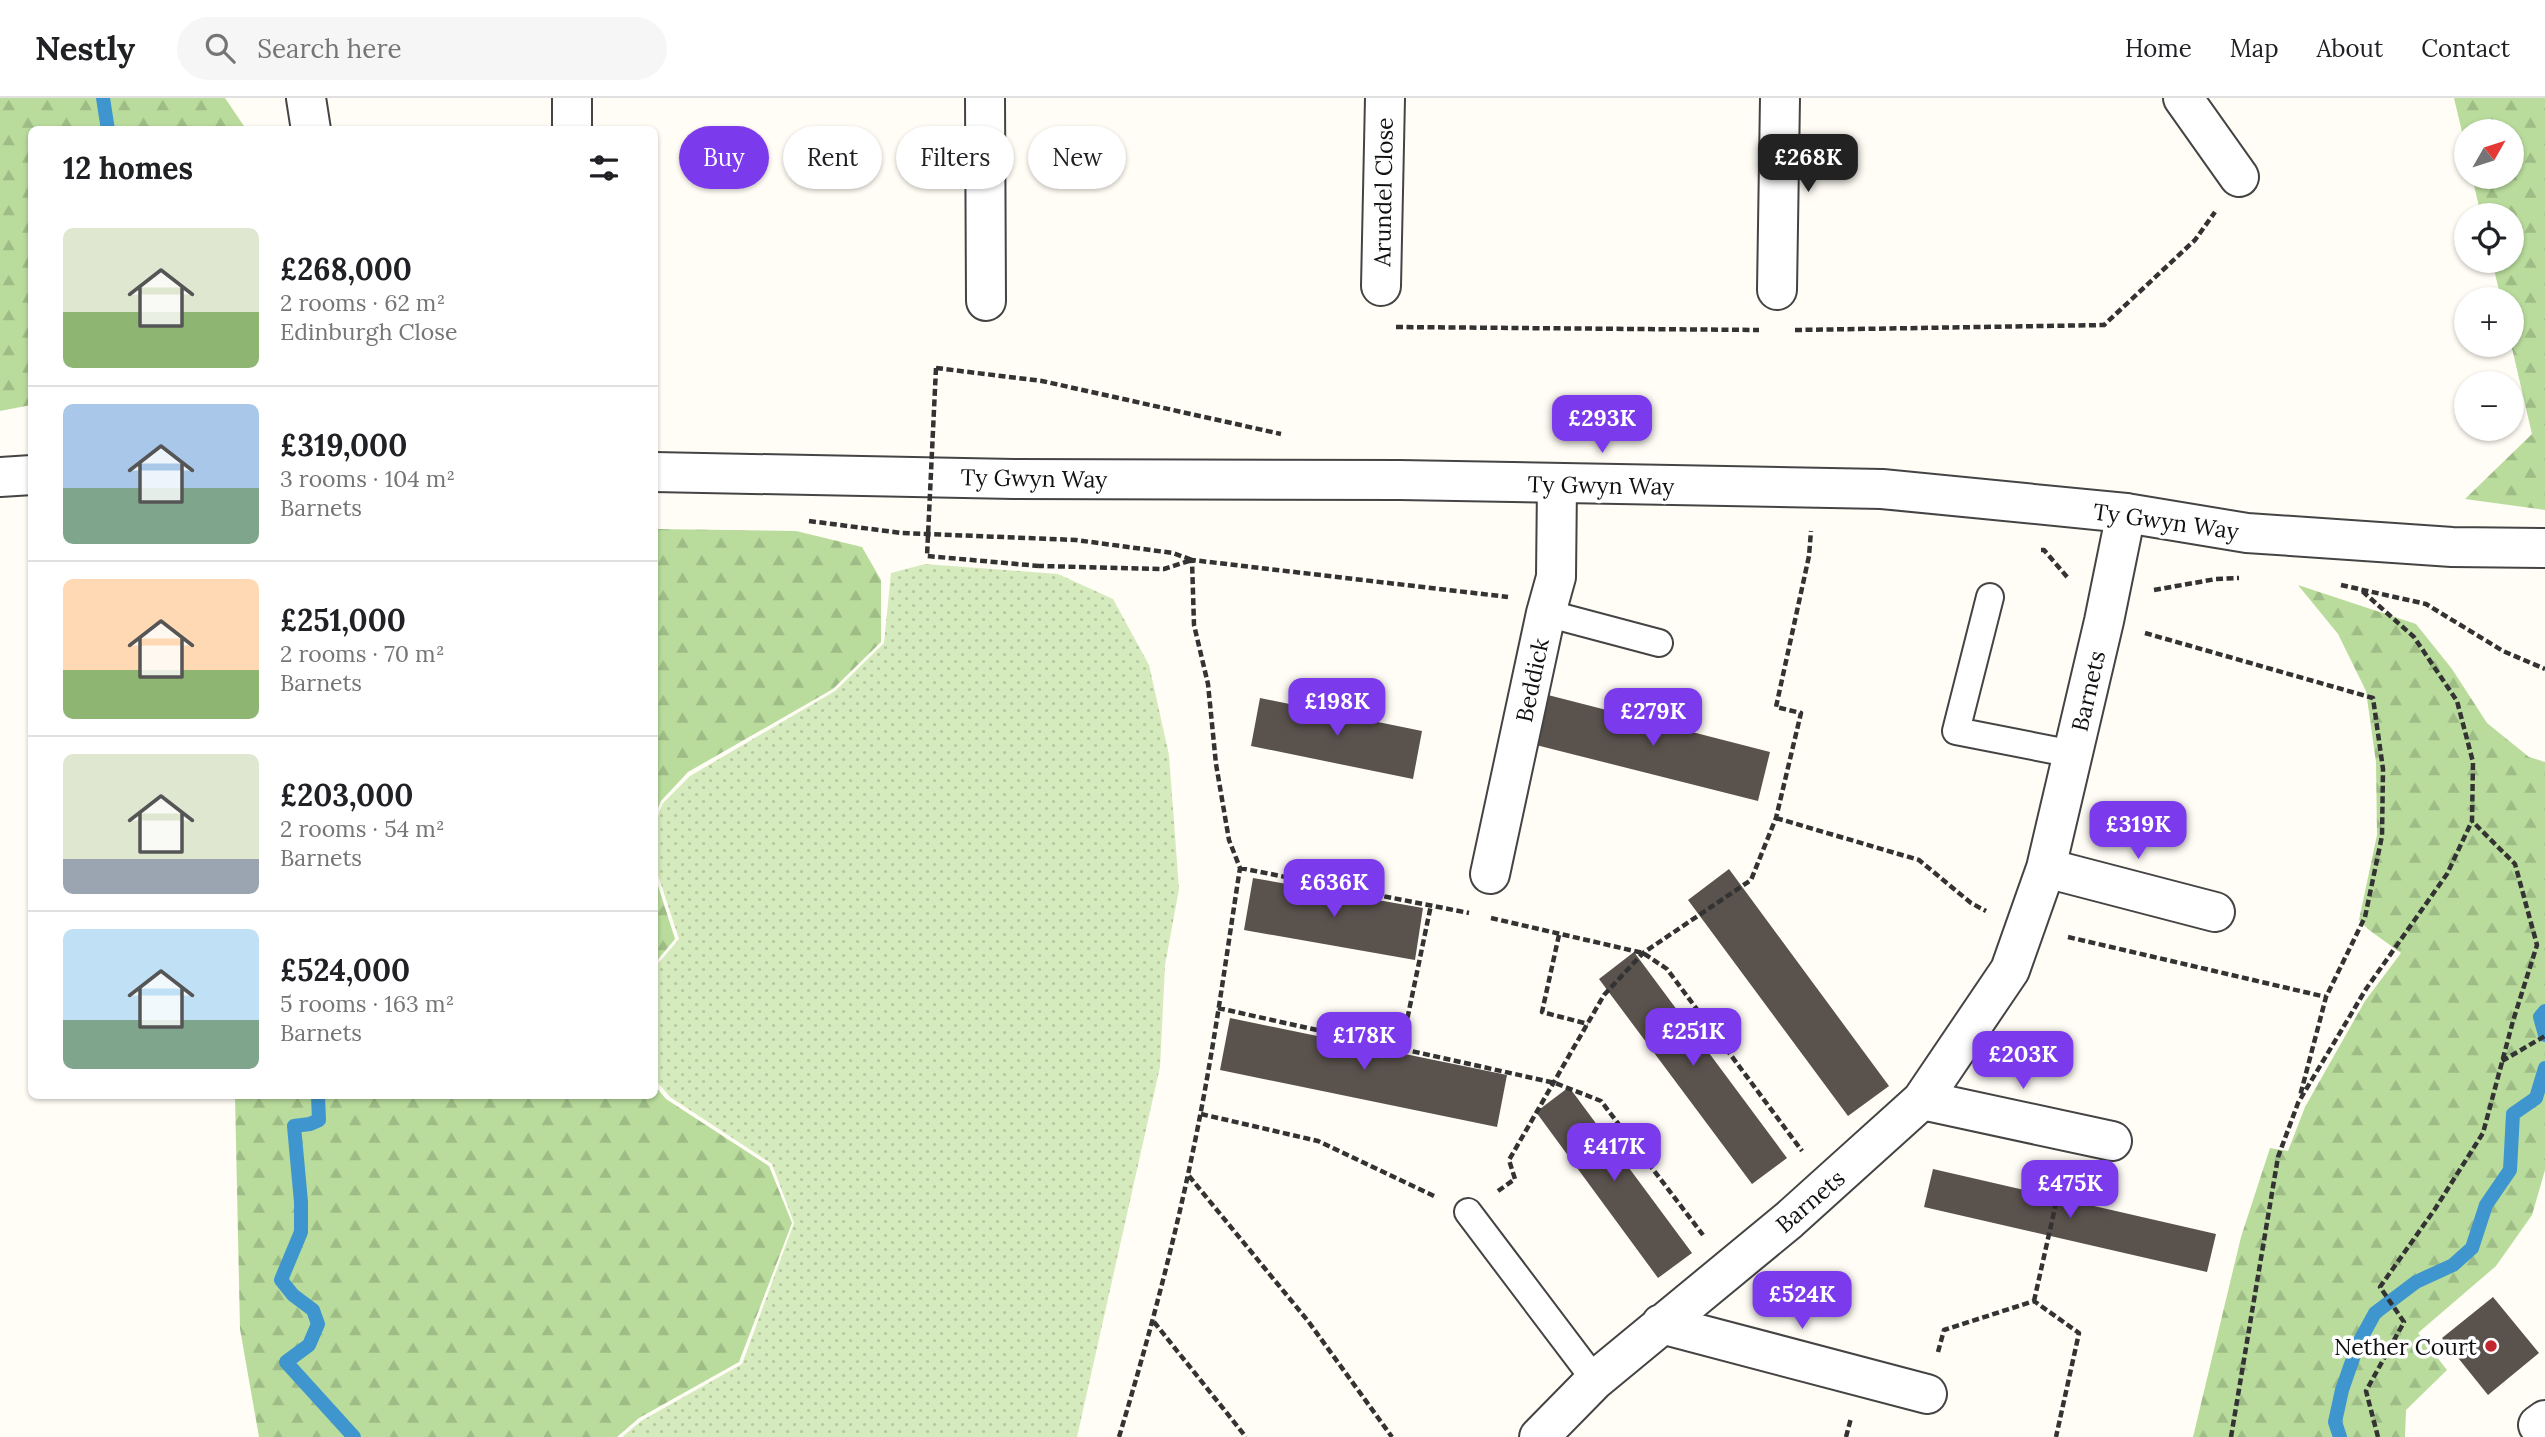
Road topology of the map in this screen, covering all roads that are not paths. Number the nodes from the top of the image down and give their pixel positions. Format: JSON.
{"nodes":[{"id":1,"x":306,"y":98,"type":"edge"},
{"id":2,"x":572,"y":98,"type":"edge"},
{"id":3,"x":985,"y":98,"type":"edge"},
{"id":4,"x":1385,"y":98,"type":"edge"},
{"id":5,"x":1780,"y":98,"type":"edge"},
{"id":6,"x":2183,"y":98,"type":"edge"},
{"id":7,"x":310,"y":126,"type":"edge"},
{"id":8,"x":572,"y":126,"type":"edge"},
{"id":9,"x":2239,"y":177,"type":"road end"},
{"id":10,"x":1381,"y":286,"type":"dead end"},
{"id":11,"x":1777,"y":290,"type":"dead end"},
{"id":12,"x":986,"y":301,"type":"dead end"},
{"id":13,"x":658,"y":472,"type":"edge"},
{"id":14,"x":28,"y":475,"type":"edge"},
{"id":15,"x":0,"y":477,"type":"edge"},
{"id":16,"x":1557,"y":484,"type":"junction"},
{"id":17,"x":2126,"y":513,"type":"junction"},
{"id":18,"x":2545,"y":548,"type":"edge"},
{"id":19,"x":1990,"y":597,"type":"dead end"},
{"id":20,"x":1546,"y":613,"type":"junction"},
{"id":21,"x":1659,"y":643,"type":"dead end"},
{"id":22,"x":2073,"y":754,"type":"junction"},
{"id":23,"x":2046,"y":868,"type":"junction"},
{"id":24,"x":1490,"y":874,"type":"dead end"},
{"id":25,"x":2214,"y":912,"type":"dead end"},
{"id":26,"x":1922,"y":1100,"type":"junction"},
{"id":27,"x":2112,"y":1141,"type":"dead end"},
{"id":28,"x":1468,"y":1212,"type":"road end"},
{"id":29,"x":1661,"y":1324,"type":"junction"},
{"id":30,"x":1595,"y":1380,"type":"junction"},
{"id":31,"x":1927,"y":1394,"type":"road end"},
{"id":32,"x":1539,"y":1437,"type":"edge"}],
"edges":[{"from":1,"to":7,"type":"street"},
{"from":2,"to":8,"type":"street"},
{"from":3,"to":12,"type":"street"},
{"from":4,"to":10,"type":"street","name":"Arundel Close"},
{"from":5,"to":11,"type":"street"},
{"from":6,"to":9,"type":"street"},
{"from":13,"to":16,"type":"street","name":"Ty Gwyn Way"},
{"from":14,"to":15,"type":"street"},
{"from":16,"to":17,"type":"street","name":"Ty Gwyn Way"},
{"from":16,"to":20,"type":"street","name":"Beddick"},
{"from":17,"to":18,"type":"street","name":"Ty Gwyn Way"},
{"from":17,"to":22,"type":"street","name":"Barnets"},
{"from":19,"to":22,"type":"lane"},
{"from":20,"to":21,"type":"lane"},
{"from":20,"to":24,"type":"street","name":"Beddick"},
{"from":22,"to":23,"type":"street","name":"Barnets"},
{"from":23,"to":25,"type":"street"},
{"from":23,"to":26,"type":"street","name":"Barnets"},
{"from":26,"to":27,"type":"street"},
{"from":26,"to":29,"type":"street","name":"Barnets"},
{"from":28,"to":30,"type":"lane"},
{"from":29,"to":30,"type":"street","name":"Barnets"},
{"from":29,"to":31,"type":"street"},
{"from":30,"to":32,"type":"street","name":"Barnets"}]}
